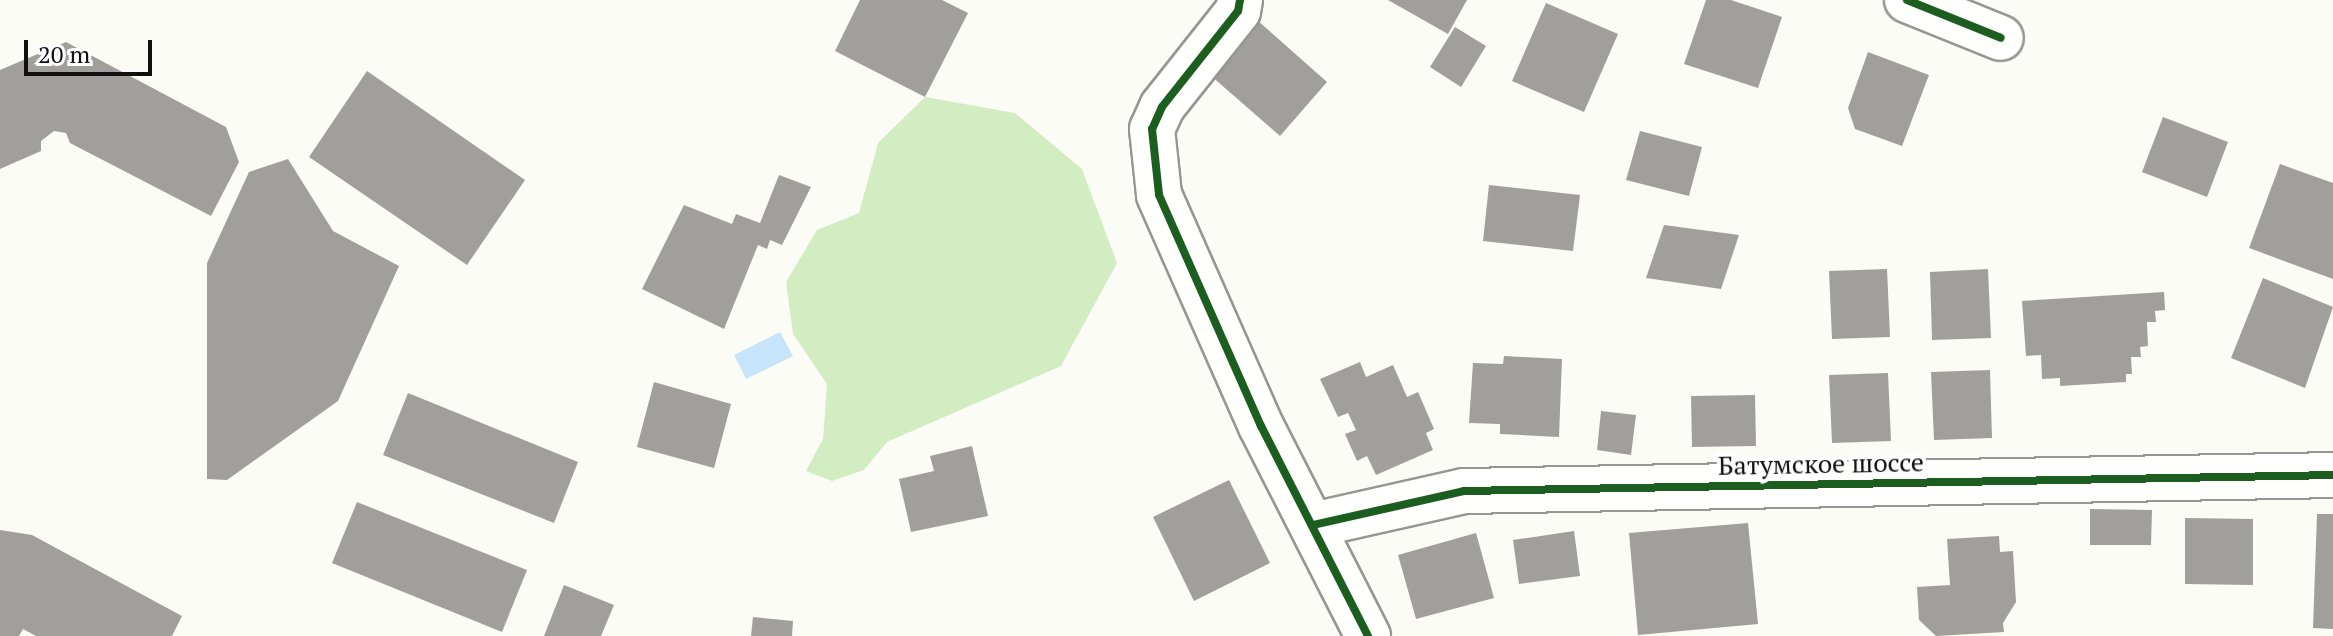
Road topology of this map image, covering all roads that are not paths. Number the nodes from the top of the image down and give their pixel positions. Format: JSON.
{"nodes":[{"id":1,"x":1240,"y":0,"type":"edge"},
{"id":2,"x":1907,"y":0,"type":"edge"},
{"id":3,"x":2001,"y":38,"type":"dead end"},
{"id":4,"x":2333,"y":475,"type":"edge"},
{"id":5,"x":1313,"y":525,"type":"junction"},
{"id":6,"x":1368,"y":636,"type":"edge"}],
"edges":[{"from":1,"to":5,"type":"street"},
{"from":2,"to":3,"type":"street"},
{"from":4,"to":5,"type":"street","name":"Батумское шоссе"},
{"from":5,"to":6,"type":"street"}]}
